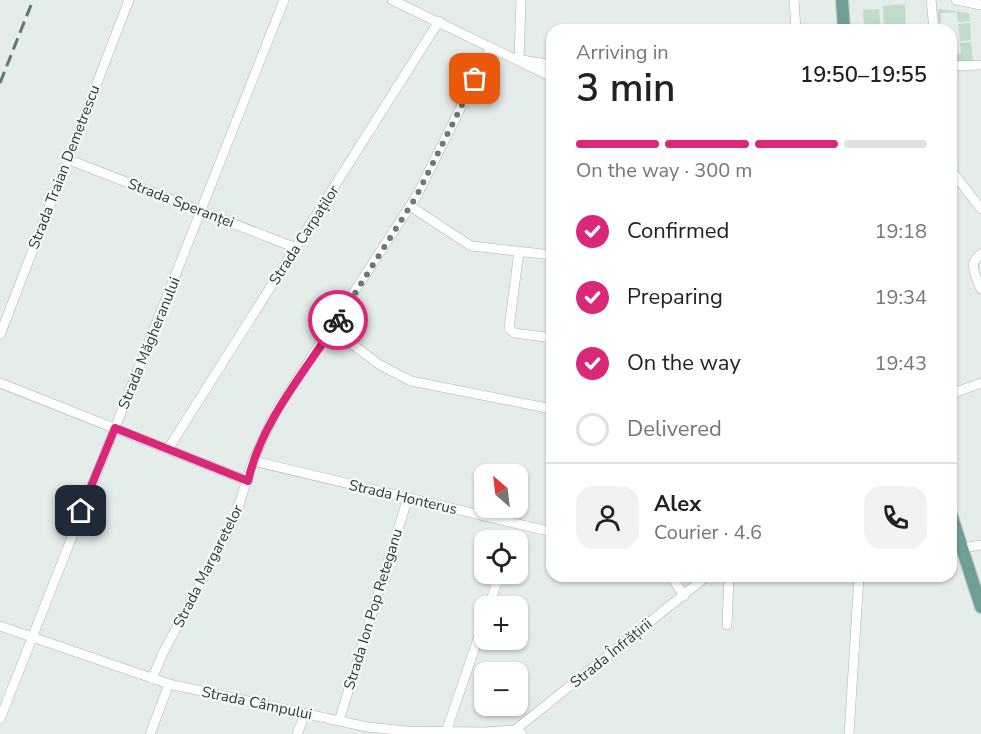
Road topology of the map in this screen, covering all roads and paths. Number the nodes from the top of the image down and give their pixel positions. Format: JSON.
{"nodes":[{"id":1,"x":129,"y":0,"type":"edge"},
{"id":2,"x":284,"y":0,"type":"edge"},
{"id":3,"x":392,"y":0,"type":"edge"},
{"id":4,"x":521,"y":0,"type":"edge"},
{"id":5,"x":794,"y":0,"type":"edge"},
{"id":6,"x":842,"y":0,"type":"edge"},
{"id":7,"x":931,"y":0,"type":"edge"},
{"id":8,"x":956,"y":0,"type":"edge"},
{"id":9,"x":981,"y":5,"type":"edge"},
{"id":10,"x":439,"y":21,"type":"junction"},
{"id":11,"x":796,"y":24,"type":"edge"},
{"id":12,"x":844,"y":24,"type":"edge"},
{"id":13,"x":933,"y":24,"type":"edge"},
{"id":14,"x":491,"y":47,"type":"junction"},
{"id":15,"x":519,"y":60,"type":"junction"},
{"id":16,"x":546,"y":64,"type":"edge"},
{"id":17,"x":981,"y":65,"type":"edge"},
{"id":18,"x":957,"y":66,"type":"edge"},
{"id":19,"x":546,"y":73,"type":"edge"},
{"id":20,"x":67,"y":159,"type":"junction"},
{"id":21,"x":957,"y":178,"type":"edge"},
{"id":22,"x":410,"y":206,"type":"junction"},
{"id":23,"x":981,"y":209,"type":"edge"},
{"id":24,"x":202,"y":211,"type":"junction"},
{"id":25,"x":296,"y":248,"type":"junction"},
{"id":26,"x":519,"y":252,"type":"junction"},
{"id":27,"x":546,"y":254,"type":"edge"},
{"id":28,"x":981,"y":254,"type":"edge"},
{"id":29,"x":981,"y":289,"type":"edge"},
{"id":30,"x":4,"y":312,"type":"edge"},
{"id":31,"x":332,"y":328,"type":"junction"},
{"id":32,"x":0,"y":335,"type":"edge"},
{"id":33,"x":546,"y":337,"type":"edge"},
{"id":34,"x":0,"y":383,"type":"edge"},
{"id":35,"x":981,"y":383,"type":"edge"},
{"id":36,"x":957,"y":392,"type":"edge"},
{"id":37,"x":546,"y":408,"type":"edge"},
{"id":38,"x":115,"y":428,"type":"junction"},
{"id":39,"x":168,"y":449,"type":"junction"},
{"id":40,"x":253,"y":460,"type":"junction"},
{"id":41,"x":248,"y":481,"type":"junction"},
{"id":42,"x":408,"y":498,"type":"junction"},
{"id":43,"x":546,"y":531,"type":"edge"},
{"id":44,"x":957,"y":533,"type":"edge"},
{"id":45,"x":981,"y":545,"type":"edge"},
{"id":46,"x":962,"y":548,"type":"junction"},
{"id":47,"x":675,"y":582,"type":"edge"},
{"id":48,"x":700,"y":582,"type":"edge"},
{"id":49,"x":729,"y":582,"type":"edge"},
{"id":50,"x":859,"y":582,"type":"edge"},
{"id":51,"x":684,"y":596,"type":"junction"},
{"id":52,"x":981,"y":607,"type":"edge"},
{"id":53,"x":727,"y":625,"type":"dead end"},
{"id":54,"x":0,"y":626,"type":"edge"},
{"id":55,"x":32,"y":638,"type":"junction"},
{"id":56,"x":474,"y":650,"type":"edge"},
{"id":57,"x":152,"y":679,"type":"junction"},
{"id":58,"x":169,"y":684,"type":"junction"},
{"id":59,"x":305,"y":714,"type":"junction"},
{"id":60,"x":0,"y":718,"type":"edge"},
{"id":61,"x":339,"y":721,"type":"junction"},
{"id":62,"x":391,"y":732,"type":"edge"},
{"id":63,"x":447,"y":732,"type":"junction"},
{"id":64,"x":518,"y":732,"type":"edge"},
{"id":65,"x":150,"y":734,"type":"edge"},
{"id":66,"x":297,"y":734,"type":"edge"},
{"id":67,"x":849,"y":734,"type":"edge"}],
"edges":[{"from":1,"to":20,"type":"street","name":"Strada Traian Demetrescu"},
{"from":2,"to":24,"type":"street","name":"Strada Măgheranului"},
{"from":3,"to":10,"type":"street"},
{"from":4,"to":15,"type":"street"},
{"from":5,"to":11,"type":"street"},
{"from":6,"to":12,"type":"main road"},
{"from":7,"to":13,"type":"street"},
{"from":8,"to":9,"type":"street"},
{"from":10,"to":14,"type":"street"},
{"from":10,"to":25,"type":"street","name":"Strada Carpaților"},
{"from":14,"to":15,"type":"street"},
{"from":14,"to":22,"type":"street","name":"Strada Margaretelor"},
{"from":15,"to":16,"type":"street"},
{"from":15,"to":19,"type":"street"},
{"from":17,"to":18,"type":"street"},
{"from":20,"to":24,"type":"street","name":"Strada Speranței"},
{"from":20,"to":30,"type":"street","name":"Strada Traian Demetrescu"},
{"from":21,"to":23,"type":"street"},
{"from":22,"to":26,"type":"street"},
{"from":22,"to":31,"type":"street","name":"Strada Margaretelor"},
{"from":24,"to":25,"type":"street","name":"Strada Speranței"},
{"from":24,"to":38,"type":"street","name":"Strada Măgheranului"},
{"from":25,"to":39,"type":"street","name":"Strada Carpaților"},
{"from":26,"to":27,"type":"street"},
{"from":26,"to":33,"type":"street"},
{"from":28,"to":29,"type":"street"},
{"from":30,"to":32,"type":"street","name":"Strada Traian Demetrescu"},
{"from":31,"to":37,"type":"street"},
{"from":31,"to":40,"type":"street","name":"Strada Margaretelor"},
{"from":34,"to":38,"type":"street"},
{"from":35,"to":36,"type":"street"},
{"from":38,"to":39,"type":"street"},
{"from":38,"to":55,"type":"street","name":"Strada Măgheranului"},
{"from":39,"to":41,"type":"street"},
{"from":40,"to":41,"type":"street","name":"Strada Margaretelor"},
{"from":40,"to":42,"type":"street","name":"Strada Honterus"},
{"from":41,"to":57,"type":"street","name":"Strada Margaretelor"},
{"from":42,"to":43,"type":"street","name":"Strada Honterus"},
{"from":42,"to":61,"type":"street","name":"Strada Ion Pop Reteganu"},
{"from":44,"to":46,"type":"main road"},
{"from":45,"to":46,"type":"street"},
{"from":46,"to":52,"type":"main road"},
{"from":47,"to":51,"type":"street"},
{"from":48,"to":51,"type":"street","name":"Strada Înfrățirii"},
{"from":49,"to":53,"type":"street"},
{"from":50,"to":67,"type":"street"},
{"from":51,"to":64,"type":"street","name":"Strada Înfrățirii"},
{"from":54,"to":55,"type":"street","name":"Strada Câmpului"},
{"from":55,"to":57,"type":"street","name":"Strada Câmpului"},
{"from":55,"to":60,"type":"street","name":"Strada Măgheranului"},
{"from":56,"to":63,"type":"street"},
{"from":57,"to":58,"type":"street","name":"Strada Câmpului"},
{"from":58,"to":59,"type":"street","name":"Strada Câmpului"},
{"from":58,"to":65,"type":"street"},
{"from":59,"to":61,"type":"street","name":"Strada Câmpului"},
{"from":59,"to":66,"type":"street"},
{"from":61,"to":62,"type":"street","name":"Strada Câmpului"},
{"from":62,"to":63,"type":"street","name":"Strada Câmpului"},
{"from":63,"to":64,"type":"street","name":"Strada Câmpului"}]}
